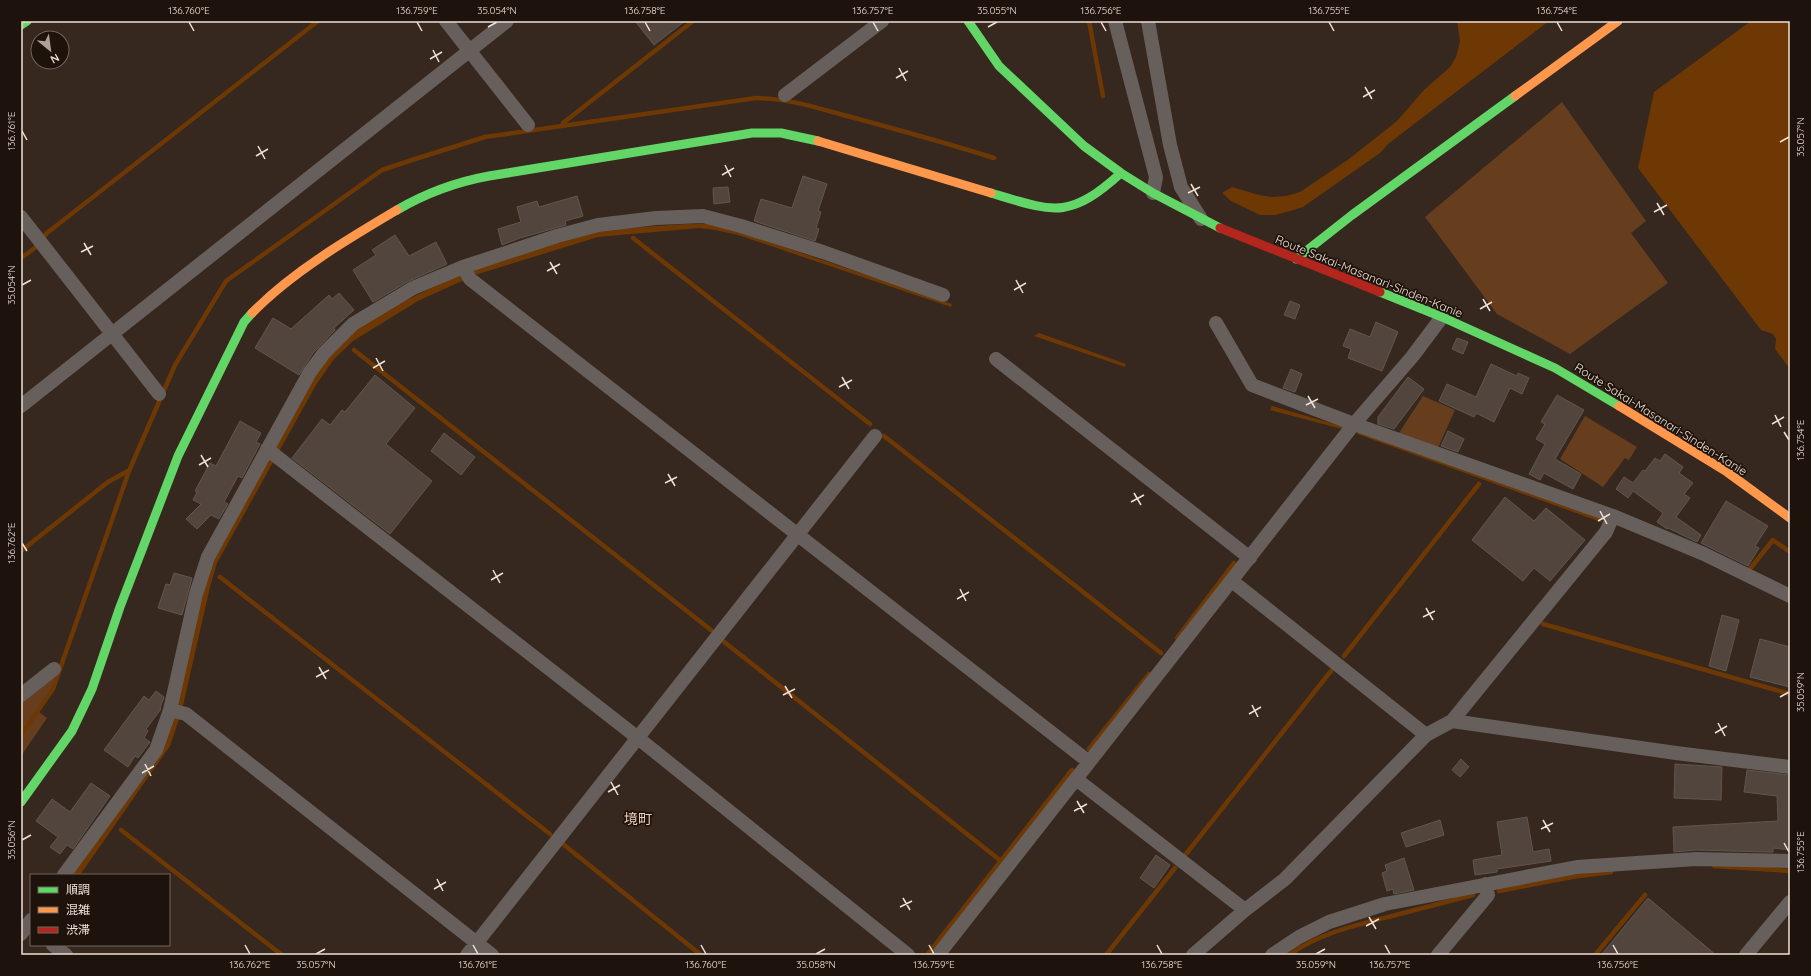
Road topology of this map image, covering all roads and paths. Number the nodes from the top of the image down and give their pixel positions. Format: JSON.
{"nodes":[{"id":1,"x":27,"y":21,"type":"edge"},
{"id":2,"x":446,"y":21,"type":"edge"},
{"id":3,"x":508,"y":21,"type":"edge"},
{"id":4,"x":882,"y":21,"type":"edge"},
{"id":5,"x":968,"y":21,"type":"edge"},
{"id":6,"x":1114,"y":21,"type":"edge"},
{"id":7,"x":1148,"y":21,"type":"edge"},
{"id":8,"x":1618,"y":21,"type":"edge"},
{"id":9,"x":21,"y":25,"type":"edge"},
{"id":10,"x":469,"y":51,"type":"junction"},
{"id":11,"x":786,"y":95,"type":"dead end"},
{"id":12,"x":528,"y":125,"type":"dead end"},
{"id":13,"x":1121,"y":173,"type":"junction"},
{"id":14,"x":1153,"y":193,"type":"junction"},
{"id":15,"x":21,"y":218,"type":"edge"},
{"id":16,"x":1203,"y":221,"type":"junction"},
{"id":17,"x":1296,"y":259,"type":"junction"},
{"id":18,"x":466,"y":272,"type":"junction"},
{"id":19,"x":943,"y":295,"type":"dead end"},
{"id":20,"x":1442,"y":317,"type":"junction"},
{"id":21,"x":1216,"y":323,"type":"dead end"},
{"id":22,"x":112,"y":334,"type":"junction"},
{"id":23,"x":996,"y":359,"type":"dead end"},
{"id":24,"x":159,"y":394,"type":"dead end"},
{"id":25,"x":21,"y":406,"type":"edge"},
{"id":26,"x":1354,"y":424,"type":"junction"},
{"id":27,"x":875,"y":436,"type":"dead end"},
{"id":28,"x":271,"y":453,"type":"junction"},
{"id":29,"x":1613,"y":516,"type":"junction"},
{"id":30,"x":1790,"y":518,"type":"edge"},
{"id":31,"x":797,"y":534,"type":"junction"},
{"id":32,"x":1250,"y":558,"type":"junction"},
{"id":33,"x":1232,"y":581,"type":"junction"},
{"id":34,"x":1790,"y":596,"type":"edge"},
{"id":35,"x":54,"y":669,"type":"dead end"},
{"id":36,"x":21,"y":695,"type":"edge"},
{"id":37,"x":176,"y":711,"type":"junction"},
{"id":38,"x":1452,"y":720,"type":"junction"},
{"id":39,"x":1426,"y":735,"type":"junction"},
{"id":40,"x":638,"y":738,"type":"junction"},
{"id":41,"x":1089,"y":762,"type":"junction"},
{"id":42,"x":1790,"y":767,"type":"edge"},
{"id":43,"x":1076,"y":779,"type":"junction"},
{"id":44,"x":21,"y":802,"type":"edge"},
{"id":45,"x":1790,"y":861,"type":"edge"},
{"id":46,"x":65,"y":874,"type":"edge"},
{"id":47,"x":1486,"y":884,"type":"junction"},
{"id":48,"x":1790,"y":902,"type":"edge"},
{"id":49,"x":1245,"y":910,"type":"junction"},
{"id":50,"x":477,"y":943,"type":"junction"},
{"id":51,"x":54,"y":946,"type":"edge"},
{"id":52,"x":66,"y":955,"type":"edge"},
{"id":53,"x":467,"y":955,"type":"edge"},
{"id":54,"x":492,"y":955,"type":"edge"},
{"id":55,"x":908,"y":955,"type":"edge"},
{"id":56,"x":938,"y":955,"type":"edge"},
{"id":57,"x":1193,"y":955,"type":"edge"},
{"id":58,"x":1272,"y":955,"type":"edge"},
{"id":59,"x":1438,"y":955,"type":"edge"},
{"id":60,"x":1746,"y":955,"type":"edge"}],
"edges":[{"from":1,"to":9,"type":"street"},
{"from":2,"to":10,"type":"street"},
{"from":3,"to":10,"type":"street"},
{"from":4,"to":11,"type":"street"},
{"from":5,"to":13,"type":"street","name":"Route Sakai-Masanari-Sinden-Kanie"},
{"from":6,"to":14,"type":"street"},
{"from":7,"to":16,"type":"street"},
{"from":8,"to":17,"type":"street"},
{"from":10,"to":12,"type":"street"},
{"from":10,"to":22,"type":"street"},
{"from":13,"to":14,"type":"street","name":"Route Sakai-Masanari-Sinden-Kanie"},
{"from":13,"to":44,"type":"street"},
{"from":14,"to":16,"type":"street","name":"Route Sakai-Masanari-Sinden-Kanie"},
{"from":15,"to":22,"type":"street"},
{"from":16,"to":17,"type":"street","name":"Route Sakai-Masanari-Sinden-Kanie"},
{"from":17,"to":20,"type":"street","name":"Route Sakai-Masanari-Sinden-Kanie"},
{"from":18,"to":19,"type":"street"},
{"from":18,"to":28,"type":"street"},
{"from":18,"to":31,"type":"street"},
{"from":20,"to":26,"type":"street"},
{"from":20,"to":30,"type":"street","name":"Route Sakai-Masanari-Sinden-Kanie"},
{"from":21,"to":26,"type":"street"},
{"from":22,"to":24,"type":"street"},
{"from":22,"to":25,"type":"street"},
{"from":23,"to":32,"type":"street"},
{"from":26,"to":29,"type":"street"},
{"from":26,"to":32,"type":"street"},
{"from":27,"to":31,"type":"street"},
{"from":28,"to":37,"type":"street"},
{"from":28,"to":40,"type":"street"},
{"from":29,"to":34,"type":"street"},
{"from":29,"to":38,"type":"street"},
{"from":31,"to":40,"type":"street"},
{"from":31,"to":41,"type":"street"},
{"from":32,"to":33,"type":"street"},
{"from":33,"to":39,"type":"street"},
{"from":33,"to":41,"type":"street"},
{"from":35,"to":36,"type":"street"},
{"from":37,"to":46,"type":"street"},
{"from":37,"to":50,"type":"street"},
{"from":38,"to":39,"type":"street"},
{"from":38,"to":42,"type":"street"},
{"from":39,"to":49,"type":"street"},
{"from":40,"to":50,"type":"street"},
{"from":40,"to":55,"type":"street"},
{"from":41,"to":43,"type":"street"},
{"from":43,"to":49,"type":"street"},
{"from":43,"to":56,"type":"street"},
{"from":45,"to":47,"type":"street"},
{"from":47,"to":58,"type":"street"},
{"from":47,"to":59,"type":"street"},
{"from":48,"to":60,"type":"street"},
{"from":49,"to":57,"type":"street"},
{"from":50,"to":53,"type":"street"},
{"from":50,"to":54,"type":"street"},
{"from":51,"to":52,"type":"street"}]}
